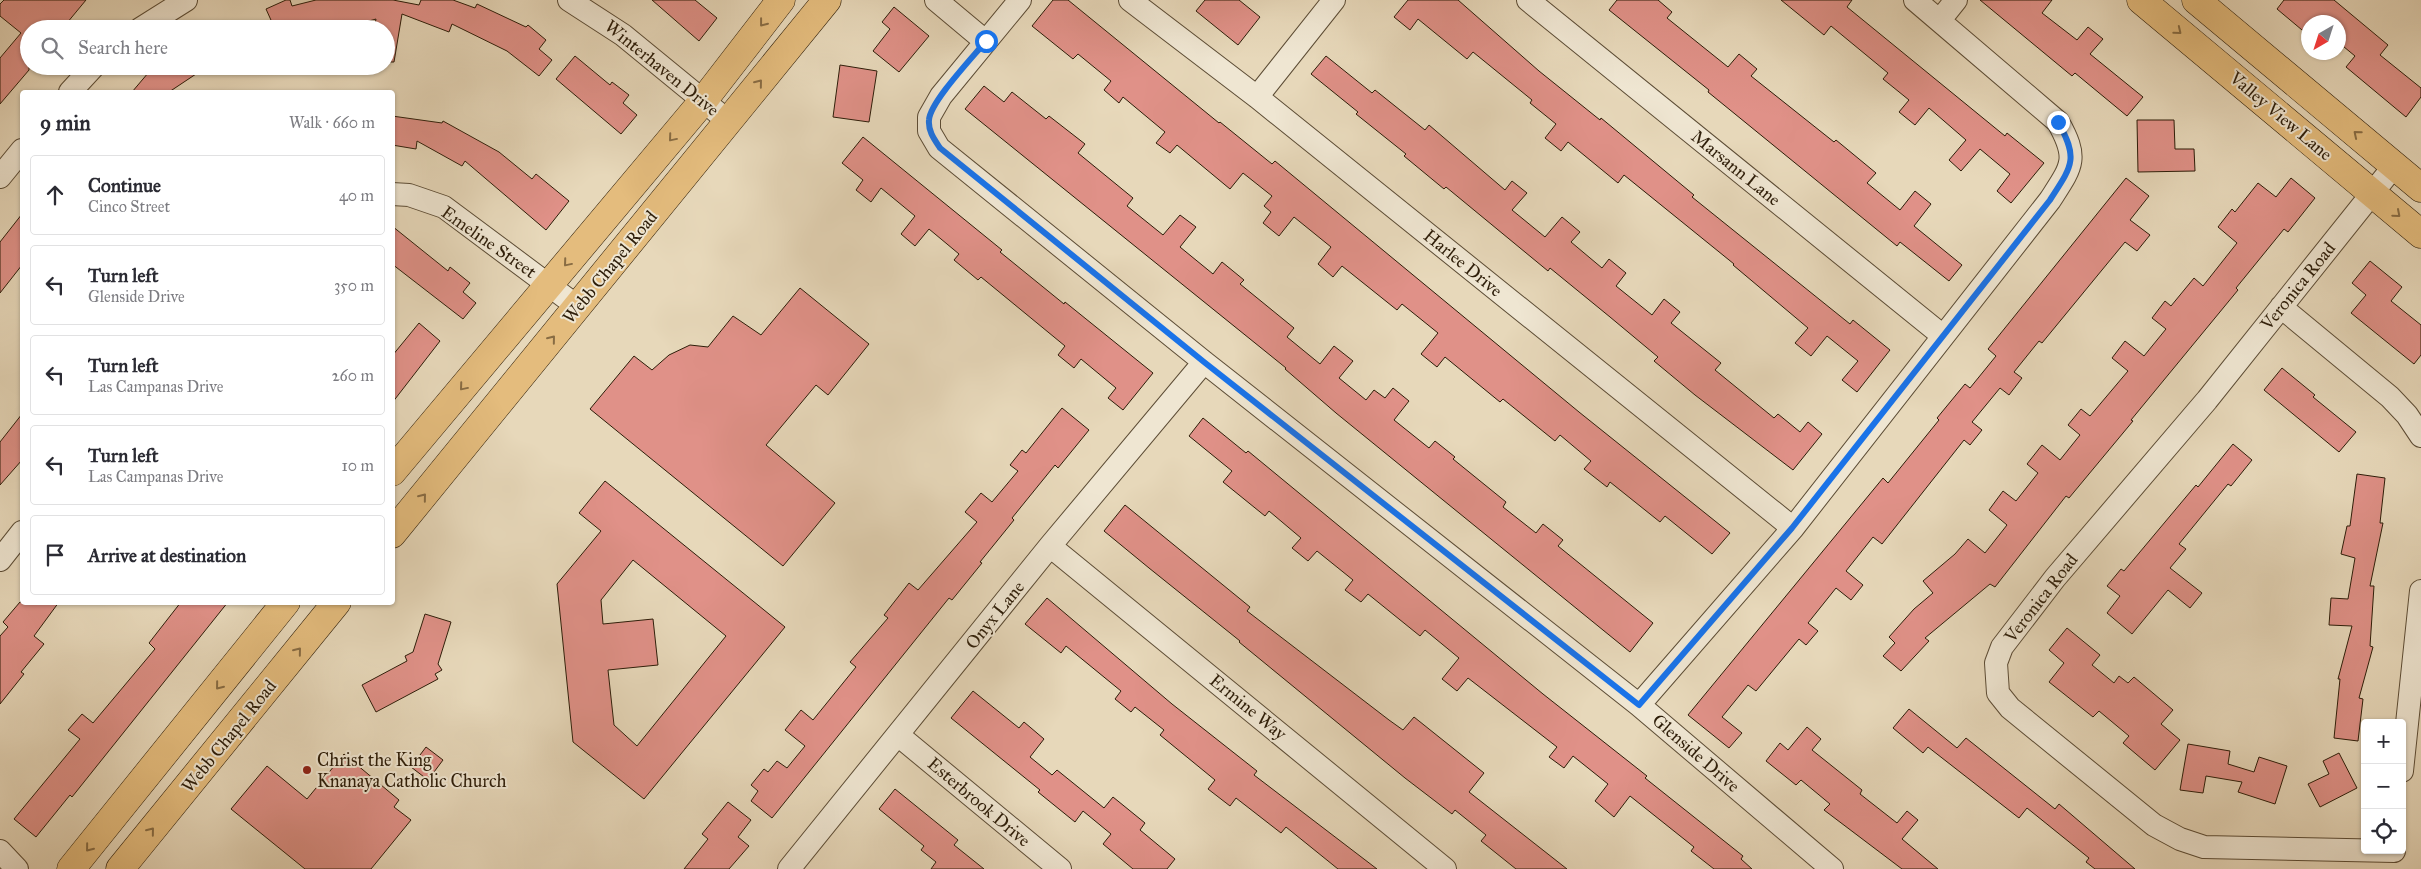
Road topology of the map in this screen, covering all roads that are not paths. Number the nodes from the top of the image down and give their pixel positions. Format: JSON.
{"nodes":[{"id":1,"x":186,"y":0,"type":"edge"},
{"id":2,"x":570,"y":0,"type":"edge"},
{"id":3,"x":781,"y":0,"type":"edge"},
{"id":4,"x":827,"y":0,"type":"edge"},
{"id":5,"x":936,"y":0,"type":"edge"},
{"id":6,"x":1020,"y":0,"type":"edge"},
{"id":7,"x":1130,"y":0,"type":"edge"},
{"id":8,"x":1334,"y":0,"type":"edge"},
{"id":9,"x":1528,"y":0,"type":"edge"},
{"id":10,"x":1956,"y":0,"type":"edge"},
{"id":11,"x":2141,"y":0,"type":"edge"},
{"id":12,"x":2196,"y":0,"type":"edge"},
{"id":13,"x":1920,"y":2,"type":"edge"},
{"id":14,"x":154,"y":20,"type":"edge"},
{"id":15,"x":1940,"y":20,"type":"junction"},
{"id":16,"x":986,"y":41,"type":"junction"},
{"id":17,"x":86,"y":75,"type":"edge"},
{"id":18,"x":72,"y":90,"type":"edge"},
{"id":19,"x":1257,"y":97,"type":"junction"},
{"id":20,"x":703,"y":101,"type":"junction"},
{"id":21,"x":728,"y":121,"type":"junction"},
{"id":22,"x":20,"y":152,"type":"edge"},
{"id":23,"x":2394,"y":166,"type":"junction"},
{"id":24,"x":0,"y":177,"type":"edge"},
{"id":25,"x":2421,"y":188,"type":"edge"},
{"id":26,"x":2372,"y":193,"type":"junction"},
{"id":27,"x":395,"y":194,"type":"edge"},
{"id":28,"x":2421,"y":234,"type":"edge"},
{"id":29,"x":549,"y":284,"type":"junction"},
{"id":30,"x":578,"y":307,"type":"junction"},
{"id":31,"x":2281,"y":307,"type":"junction"},
{"id":32,"x":1943,"y":336,"type":"junction"},
{"id":33,"x":1204,"y":362,"type":"junction"},
{"id":34,"x":481,"y":366,"type":"junction"},
{"id":35,"x":511,"y":390,"type":"junction"},
{"id":36,"x":2421,"y":436,"type":"edge"},
{"id":37,"x":395,"y":468,"type":"edge"},
{"id":38,"x":1792,"y":528,"type":"junction"},
{"id":39,"x":395,"y":530,"type":"edge"},
{"id":40,"x":20,"y":535,"type":"edge"},
{"id":41,"x":1050,"y":546,"type":"junction"},
{"id":42,"x":0,"y":560,"type":"edge"},
{"id":43,"x":2421,"y":591,"type":"edge"},
{"id":44,"x":284,"y":605,"type":"edge"},
{"id":45,"x":335,"y":605,"type":"edge"},
{"id":46,"x":249,"y":648,"type":"junction"},
{"id":47,"x":280,"y":672,"type":"junction"},
{"id":48,"x":1639,"y":705,"type":"junction"},
{"id":49,"x":898,"y":736,"type":"junction"},
{"id":50,"x":2403,"y":764,"type":"edge"},
{"id":51,"x":0,"y":852,"type":"edge"},
{"id":52,"x":2393,"y":857,"type":"edge"},
{"id":53,"x":17,"y":869,"type":"edge"},
{"id":54,"x":72,"y":869,"type":"edge"},
{"id":55,"x":120,"y":869,"type":"edge"},
{"id":56,"x":789,"y":869,"type":"edge"},
{"id":57,"x":1060,"y":869,"type":"edge"},
{"id":58,"x":1445,"y":869,"type":"edge"},
{"id":59,"x":1832,"y":869,"type":"edge"}],
"edges":[{"from":1,"to":14,"type":"street"},
{"from":2,"to":20,"type":"street","name":"Winterhaven Drive"},
{"from":3,"to":20,"type":"main road","name":"Webb Chapel Road","one_way":true},
{"from":21,"to":4,"type":"main road","name":"Webb Chapel Road","one_way":true},
{"from":5,"to":16,"type":"street"},
{"from":6,"to":16,"type":"street"},
{"from":7,"to":19,"type":"street","name":"Harlee Drive"},
{"from":8,"to":19,"type":"street"},
{"from":9,"to":32,"type":"street","name":"Marsann Lane"},
{"from":10,"to":15,"type":"street"},
{"from":11,"to":26,"type":"main road","name":"Valley View Lane","one_way":true},
{"from":23,"to":12,"type":"main road","name":"Valley View Lane","one_way":true},
{"from":13,"to":15,"type":"street"},
{"from":15,"to":32,"type":"street"},
{"from":16,"to":33,"type":"street","name":"Glenside Drive"},
{"from":17,"to":18,"type":"street"},
{"from":19,"to":38,"type":"street","name":"Harlee Drive"},
{"from":20,"to":21,"type":"street","name":"Winterhaven Drive"},
{"from":20,"to":29,"type":"main road","name":"Webb Chapel Road","one_way":true},
{"from":21,"to":30,"type":"main road","name":"Webb Chapel Road"},
{"from":22,"to":24,"type":"street"},
{"from":23,"to":25,"type":"main road","name":"Valley View Lane"},
{"from":23,"to":26,"type":"street","name":"Veronica Road"},
{"from":26,"to":28,"type":"main road","name":"Valley View Lane","one_way":true},
{"from":26,"to":31,"type":"street","name":"Veronica Road"},
{"from":27,"to":29,"type":"street","name":"Emeline Street"},
{"from":29,"to":30,"type":"street","name":"Emeline Street"},
{"from":29,"to":34,"type":"main road","name":"Webb Chapel Road"},
{"from":35,"to":30,"type":"main road","name":"Webb Chapel Road","one_way":true},
{"from":31,"to":36,"type":"street"},
{"from":31,"to":52,"type":"street","name":"Veronica Road"},
{"from":32,"to":38,"type":"street"},
{"from":33,"to":41,"type":"street","name":"Onyx Lane"},
{"from":33,"to":48,"type":"street","name":"Glenside Drive"},
{"from":34,"to":35,"type":"main road"},
{"from":34,"to":37,"type":"main road","name":"Webb Chapel Road","one_way":true},
{"from":39,"to":35,"type":"main road","name":"Webb Chapel Road","one_way":true},
{"from":38,"to":48,"type":"street"},
{"from":40,"to":42,"type":"street"},
{"from":41,"to":49,"type":"street","name":"Onyx Lane"},
{"from":41,"to":58,"type":"street","name":"Ermine Way"},
{"from":43,"to":50,"type":"street"},
{"from":44,"to":46,"type":"main road"},
{"from":47,"to":45,"type":"main road","name":"Webb Chapel Road","one_way":true},
{"from":46,"to":47,"type":"main road"},
{"from":46,"to":54,"type":"main road","one_way":true},
{"from":55,"to":47,"type":"main road","name":"Webb Chapel Road","one_way":true},
{"from":48,"to":59,"type":"street","name":"Glenside Drive"},
{"from":49,"to":56,"type":"street","name":"Onyx Lane"},
{"from":49,"to":57,"type":"street","name":"Esterbrook Drive"},
{"from":51,"to":53,"type":"street"}]}
